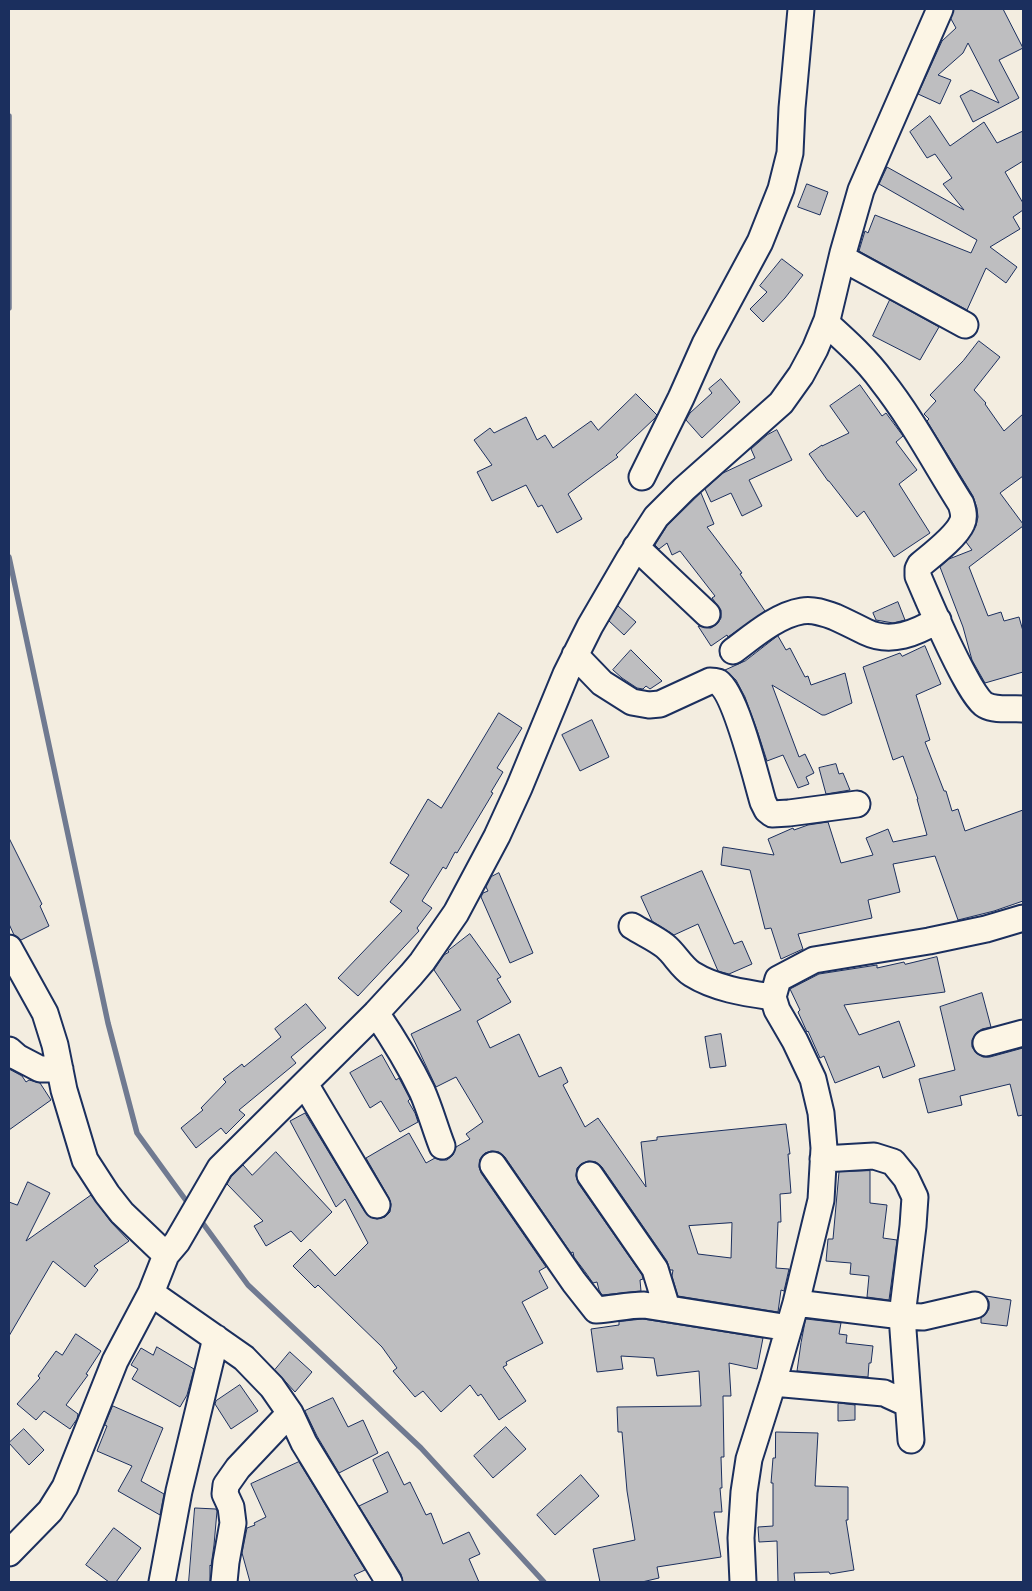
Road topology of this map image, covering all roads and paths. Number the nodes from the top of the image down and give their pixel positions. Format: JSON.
{"nodes":[{"id":1,"x":801,"y":9,"type":"edge"},
{"id":2,"x":940,"y":9,"type":"edge"},
{"id":3,"x":842,"y":258,"type":"junction"},
{"id":4,"x":826,"y":323,"type":"junction"},
{"id":5,"x":965,"y":325,"type":"dead end"},
{"id":6,"x":642,"y":477,"type":"dead end"},
{"id":7,"x":636,"y":547,"type":"junction"},
{"id":8,"x":707,"y":614,"type":"dead end"},
{"id":9,"x":938,"y":620,"type":"junction"},
{"id":10,"x":733,"y":651,"type":"dead end"},
{"id":11,"x":575,"y":655,"type":"junction"},
{"id":12,"x":1023,"y":709,"type":"edge"},
{"id":13,"x":857,"y":804,"type":"dead end"},
{"id":14,"x":1023,"y":918,"type":"edge"},
{"id":15,"x":632,"y":926,"type":"dead end"},
{"id":16,"x":9,"y":948,"type":"edge"},
{"id":17,"x":773,"y":997,"type":"junction"},
{"id":18,"x":376,"y":1013,"type":"junction"},
{"id":19,"x":1023,"y":1033,"type":"edge"},
{"id":20,"x":986,"y":1043,"type":"dead end"},
{"id":21,"x":9,"y":1050,"type":"edge"},
{"id":22,"x":60,"y":1069,"type":"junction"},
{"id":23,"x":305,"y":1084,"type":"junction"},
{"id":24,"x":442,"y":1146,"type":"dead end"},
{"id":25,"x":823,"y":1159,"type":"junction"},
{"id":26,"x":493,"y":1165,"type":"dead end"},
{"id":27,"x":590,"y":1175,"type":"dead end"},
{"id":28,"x":377,"y":1205,"type":"dead end"},
{"id":29,"x":171,"y":1248,"type":"junction"},
{"id":30,"x":151,"y":1293,"type":"junction"},
{"id":31,"x":796,"y":1303,"type":"junction"},
{"id":32,"x":975,"y":1305,"type":"dead end"},
{"id":33,"x":667,"y":1308,"type":"junction"},
{"id":34,"x":902,"y":1316,"type":"junction"},
{"id":35,"x":789,"y":1328,"type":"junction"},
{"id":36,"x":216,"y":1338,"type":"junction"},
{"id":37,"x":774,"y":1383,"type":"junction"},
{"id":38,"x":908,"y":1404,"type":"junction"},
{"id":39,"x":290,"y":1413,"type":"junction"},
{"id":40,"x":911,"y":1440,"type":"dead end"},
{"id":41,"x":9,"y":1552,"type":"edge"},
{"id":42,"x":162,"y":1582,"type":"edge"},
{"id":43,"x":224,"y":1582,"type":"edge"},
{"id":44,"x":388,"y":1582,"type":"edge"},
{"id":45,"x":744,"y":1582,"type":"edge"}],
"edges":[{"from":1,"to":6,"type":"street"},
{"from":2,"to":3,"type":"street"},
{"from":3,"to":4,"type":"street"},
{"from":3,"to":5,"type":"street"},
{"from":4,"to":7,"type":"street"},
{"from":4,"to":9,"type":"street"},
{"from":7,"to":8,"type":"street"},
{"from":7,"to":11,"type":"street"},
{"from":9,"to":10,"type":"street"},
{"from":9,"to":12,"type":"street"},
{"from":11,"to":13,"type":"street"},
{"from":11,"to":18,"type":"street"},
{"from":14,"to":17,"type":"street"},
{"from":15,"to":17,"type":"street"},
{"from":16,"to":22,"type":"street"},
{"from":17,"to":25,"type":"street"},
{"from":18,"to":23,"type":"street"},
{"from":18,"to":24,"type":"street"},
{"from":19,"to":20,"type":"street"},
{"from":21,"to":22,"type":"street"},
{"from":22,"to":29,"type":"street"},
{"from":23,"to":28,"type":"street"},
{"from":23,"to":29,"type":"street"},
{"from":25,"to":31,"type":"street"},
{"from":25,"to":34,"type":"street"},
{"from":26,"to":33,"type":"street"},
{"from":27,"to":33,"type":"street"},
{"from":29,"to":30,"type":"street"},
{"from":30,"to":36,"type":"street"},
{"from":30,"to":41,"type":"street"},
{"from":31,"to":34,"type":"street"},
{"from":31,"to":35,"type":"street"},
{"from":32,"to":34,"type":"street"},
{"from":33,"to":35,"type":"street"},
{"from":34,"to":38,"type":"street"},
{"from":35,"to":37,"type":"street"},
{"from":36,"to":39,"type":"street"},
{"from":36,"to":42,"type":"street"},
{"from":37,"to":38,"type":"street"},
{"from":37,"to":45,"type":"street"},
{"from":38,"to":40,"type":"street"},
{"from":39,"to":43,"type":"street"},
{"from":39,"to":44,"type":"street"}]}
